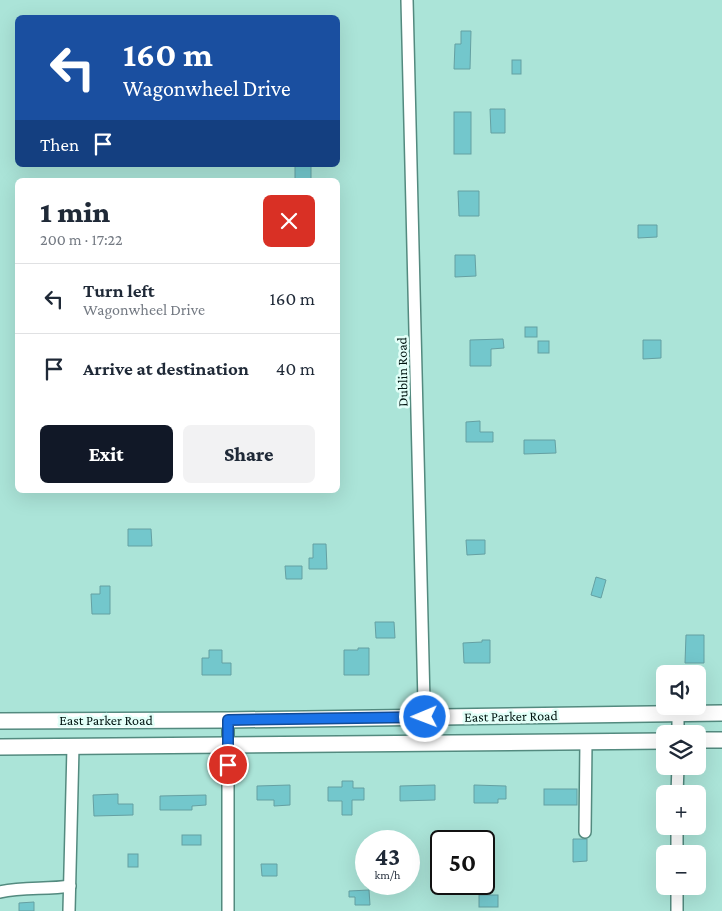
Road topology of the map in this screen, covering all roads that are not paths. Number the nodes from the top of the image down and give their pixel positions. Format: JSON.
{"nodes":[{"id":1,"x":408,"y":0,"type":"edge"},
{"id":2,"x":706,"y":712,"type":"edge"},
{"id":3,"x":722,"y":712,"type":"edge"},
{"id":4,"x":656,"y":713,"type":"edge"},
{"id":5,"x":425,"y":717,"type":"junction"},
{"id":6,"x":228,"y":720,"type":"junction"},
{"id":7,"x":0,"y":721,"type":"edge"},
{"id":8,"x":72,"y":721,"type":"junction"},
{"id":9,"x":706,"y":740,"type":"edge"},
{"id":10,"x":722,"y":740,"type":"edge"},
{"id":11,"x":656,"y":741,"type":"edge"},
{"id":12,"x":586,"y":742,"type":"junction"},
{"id":13,"x":425,"y":744,"type":"junction"},
{"id":14,"x":228,"y":746,"type":"junction"},
{"id":15,"x":0,"y":747,"type":"edge"},
{"id":16,"x":72,"y":747,"type":"junction"},
{"id":17,"x":585,"y":832,"type":"dead end"},
{"id":18,"x":70,"y":886,"type":"junction"},
{"id":19,"x":0,"y":892,"type":"edge"},
{"id":20,"x":676,"y":895,"type":"edge"},
{"id":21,"x":69,"y":911,"type":"edge"},
{"id":22,"x":228,"y":911,"type":"edge"},
{"id":23,"x":676,"y":911,"type":"edge"}],
"edges":[{"from":1,"to":5,"type":"street","name":"Dublin Road"},
{"from":2,"to":3,"type":"main road","name":"East Parker Road"},
{"from":4,"to":5,"type":"main road","name":"East Parker Road"},
{"from":5,"to":6,"type":"main road","name":"East Parker Road"},
{"from":5,"to":13,"type":"street","name":"Dublin Road"},
{"from":6,"to":8,"type":"main road","name":"East Parker Road"},
{"from":6,"to":14,"type":"street"},
{"from":7,"to":8,"type":"main road","name":"East Parker Road"},
{"from":8,"to":16,"type":"main road"},
{"from":9,"to":10,"type":"main road"},
{"from":11,"to":12,"type":"main road","name":"East Parker Road"},
{"from":12,"to":13,"type":"main road","name":"East Parker Road"},
{"from":12,"to":17,"type":"street"},
{"from":13,"to":14,"type":"main road","name":"East Parker Road"},
{"from":14,"to":16,"type":"main road","name":"East Parker Road"},
{"from":14,"to":22,"type":"street"},
{"from":15,"to":16,"type":"main road","name":"East Parker Road"},
{"from":16,"to":18,"type":"street"},
{"from":18,"to":19,"type":"street"},
{"from":18,"to":21,"type":"street"},
{"from":20,"to":23,"type":"street"}]}
